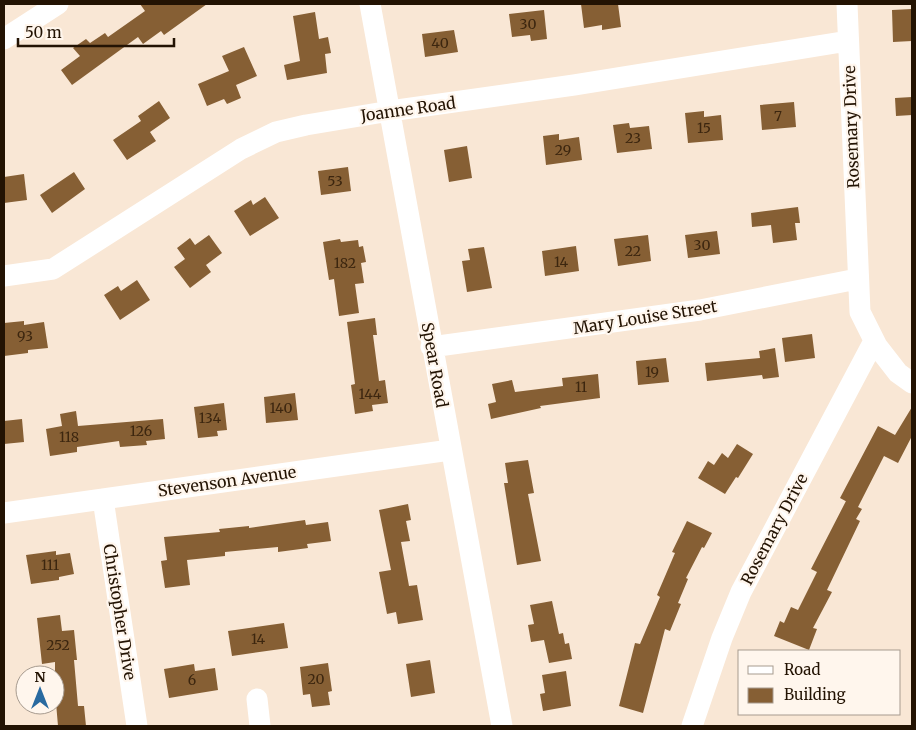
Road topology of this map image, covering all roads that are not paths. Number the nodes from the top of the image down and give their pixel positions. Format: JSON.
{"nodes":[{"id":1,"x":58,"y":4,"type":"edge"},
{"id":2,"x":370,"y":4,"type":"edge"},
{"id":3,"x":847,"y":4,"type":"edge"},
{"id":4,"x":4,"y":39,"type":"edge"},
{"id":5,"x":848,"y":41,"type":"junction"},
{"id":6,"x":390,"y":111,"type":"junction"},
{"id":7,"x":4,"y":276,"type":"edge"},
{"id":8,"x":857,"y":279,"type":"junction"},
{"id":9,"x":874,"y":340,"type":"junction"},
{"id":10,"x":431,"y":347,"type":"junction"},
{"id":11,"x":912,"y":382,"type":"edge"},
{"id":12,"x":450,"y":450,"type":"junction"},
{"id":13,"x":103,"y":499,"type":"junction"},
{"id":14,"x":4,"y":513,"type":"edge"},
{"id":15,"x":257,"y":699,"type":"dead end"},
{"id":16,"x":137,"y":726,"type":"edge"},
{"id":17,"x":260,"y":726,"type":"edge"},
{"id":18,"x":502,"y":726,"type":"edge"},
{"id":19,"x":692,"y":726,"type":"edge"}],
"edges":[{"from":1,"to":4,"type":"street"},
{"from":2,"to":6,"type":"street","name":"Spear Road"},
{"from":3,"to":5,"type":"street","name":"Rosemary Drive"},
{"from":5,"to":6,"type":"street","name":"Joanne Road"},
{"from":5,"to":8,"type":"street","name":"Rosemary Drive"},
{"from":6,"to":7,"type":"street","name":"Joanne Road"},
{"from":6,"to":10,"type":"street","name":"Spear Road"},
{"from":8,"to":9,"type":"street","name":"Rosemary Drive"},
{"from":8,"to":10,"type":"street","name":"Mary Louise Street"},
{"from":9,"to":11,"type":"street","name":"Rosemary Drive"},
{"from":9,"to":19,"type":"street","name":"Rosemary Drive"},
{"from":10,"to":12,"type":"street","name":"Spear Road"},
{"from":12,"to":13,"type":"street","name":"Stevenson Avenue"},
{"from":12,"to":18,"type":"street","name":"Spear Road"},
{"from":13,"to":14,"type":"street","name":"Stevenson Avenue"},
{"from":13,"to":16,"type":"street","name":"Christopher Drive"},
{"from":15,"to":17,"type":"street"}]}
